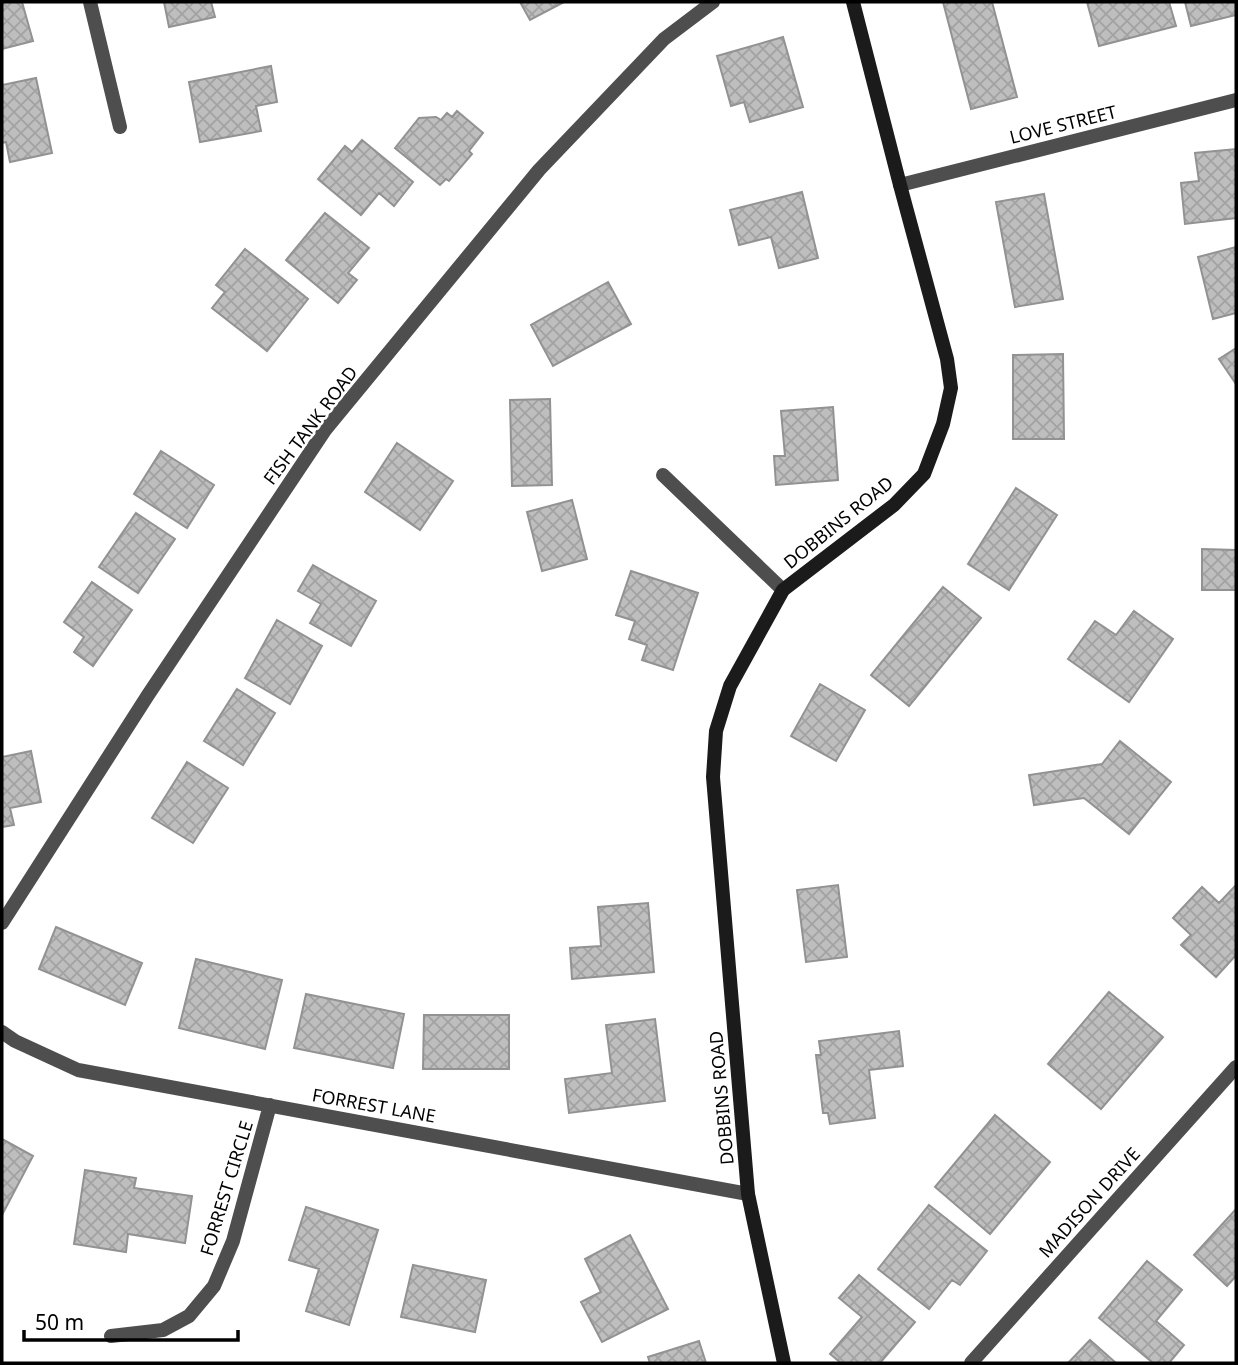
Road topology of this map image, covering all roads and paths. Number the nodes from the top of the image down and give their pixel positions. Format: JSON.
{"nodes":[{"id":1,"x":90,"y":2,"type":"edge"},
{"id":2,"x":713,"y":2,"type":"edge"},
{"id":3,"x":853,"y":2,"type":"edge"},
{"id":4,"x":1236,"y":100,"type":"edge"},
{"id":5,"x":120,"y":127,"type":"dead end"},
{"id":6,"x":900,"y":185,"type":"junction"},
{"id":7,"x":663,"y":475,"type":"dead end"},
{"id":8,"x":783,"y":590,"type":"junction"},
{"id":9,"x":2,"y":923,"type":"edge"},
{"id":10,"x":2,"y":1032,"type":"edge"},
{"id":11,"x":1236,"y":1067,"type":"edge"},
{"id":12,"x":270,"y":1105,"type":"junction"},
{"id":13,"x":748,"y":1194,"type":"junction"},
{"id":14,"x":111,"y":1336,"type":"dead end"},
{"id":15,"x":784,"y":1363,"type":"edge"},
{"id":16,"x":971,"y":1363,"type":"edge"}],
"edges":[{"from":1,"to":5,"type":"street"},
{"from":2,"to":9,"type":"street","name":"FISH TANK ROAD"},
{"from":3,"to":6,"type":"street","name":"DOBBINS ROAD"},
{"from":4,"to":6,"type":"street","name":"LOVE STREET"},
{"from":6,"to":8,"type":"street","name":"DOBBINS ROAD"},
{"from":7,"to":8,"type":"street"},
{"from":8,"to":13,"type":"street","name":"DOBBINS ROAD"},
{"from":10,"to":12,"type":"street","name":"FORREST LANE"},
{"from":11,"to":16,"type":"street","name":"MADISON DRIVE"},
{"from":12,"to":13,"type":"street","name":"FORREST LANE"},
{"from":12,"to":14,"type":"street","name":"FORREST CIRCLE"},
{"from":13,"to":15,"type":"street","name":"DOBBINS ROAD"}]}
